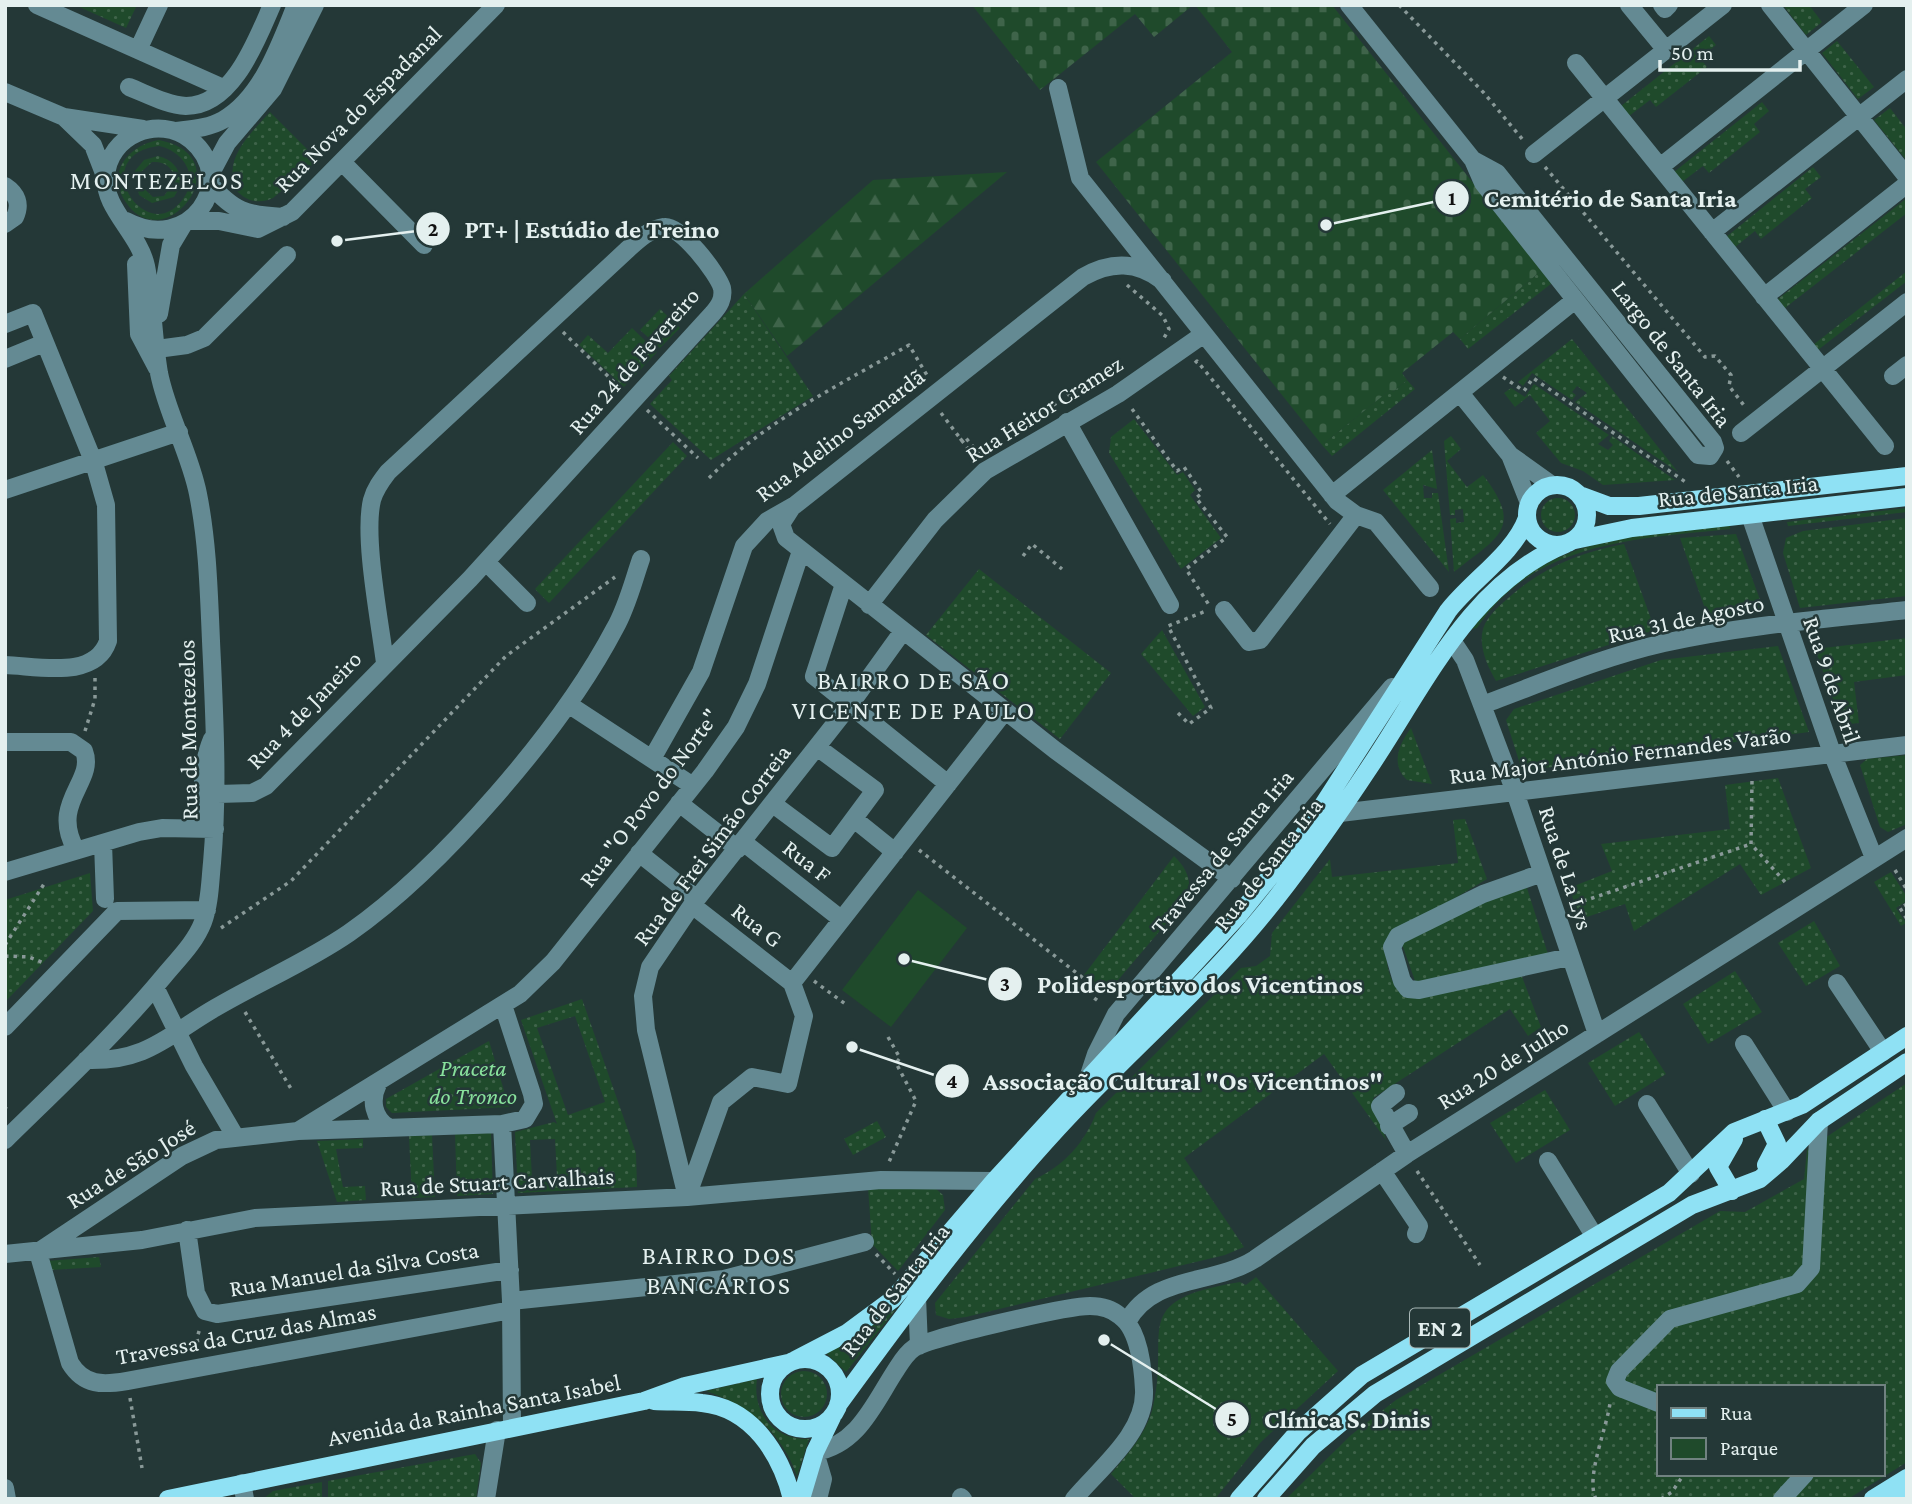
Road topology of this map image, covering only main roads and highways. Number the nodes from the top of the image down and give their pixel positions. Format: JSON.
{"nodes":[{"id":1,"x":1907,"y":476,"type":"edge"},
{"id":2,"x":1582,"y":496,"type":"junction"},
{"id":3,"x":1907,"y":497,"type":"edge"},
{"id":4,"x":1528,"y":511,"type":"junction"},
{"id":5,"x":1570,"y":542,"type":"junction"},
{"id":6,"x":1907,"y":1035,"type":"edge"},
{"id":7,"x":1907,"y":1062,"type":"edge"},
{"id":8,"x":1765,"y":1119,"type":"junction"},
{"id":9,"x":1742,"y":1128,"type":"junction"},
{"id":10,"x":1753,"y":1182,"type":"junction"},
{"id":11,"x":1732,"y":1191,"type":"junction"},
{"id":12,"x":906,"y":1286,"type":"junction"},
{"id":13,"x":792,"y":1362,"type":"junction"},
{"id":14,"x":644,"y":1401,"type":"junction"},
{"id":15,"x":836,"y":1409,"type":"junction"},
{"id":16,"x":1907,"y":1478,"type":"edge"},
{"id":17,"x":244,"y":1491,"type":"edge"},
{"id":18,"x":1907,"y":1496,"type":"edge"},
{"id":19,"x":169,"y":1499,"type":"edge"},
{"id":20,"x":792,"y":1499,"type":"edge"},
{"id":21,"x":801,"y":1499,"type":"edge"},
{"id":22,"x":1238,"y":1499,"type":"edge"},
{"id":23,"x":1266,"y":1499,"type":"edge"},
{"id":24,"x":1873,"y":1499,"type":"edge"},
{"id":25,"x":1901,"y":1499,"type":"edge"}],
"edges":[{"from":1,"to":2,"type":"main road","name":"Rua de Santa Iria"},
{"from":2,"to":4,"type":"main road"},
{"from":2,"to":5,"type":"main road"},
{"from":3,"to":5,"type":"main road","name":"Rua de Santa Iria"},
{"from":4,"to":5,"type":"main road"},
{"from":4,"to":12,"type":"main road","name":"Rua de Santa Iria"},
{"from":5,"to":12,"type":"main road","name":"Rua de Santa Iria"},
{"from":6,"to":8,"type":"main road","number":"EN 2"},
{"from":7,"to":10,"type":"main road","number":"EN 2"},
{"from":8,"to":9,"type":"main road","number":"EN 2"},
{"from":8,"to":10,"type":"main road"},
{"from":9,"to":11,"type":"main road"},
{"from":9,"to":22,"type":"main road","number":"EN 2"},
{"from":10,"to":11,"type":"main road","number":"EN 2"},
{"from":11,"to":23,"type":"main road","number":"EN 2"},
{"from":12,"to":13,"type":"main road","name":"Avenida da Rainha Santa Isabel"},
{"from":12,"to":15,"type":"main road","name":"Rua de Santa Iria"},
{"from":13,"to":14,"type":"main road","name":"Avenida da Rainha Santa Isabel"},
{"from":13,"to":15,"type":"main road"},
{"from":13,"to":15,"type":"main road"},
{"from":14,"to":17,"type":"main road","name":"Avenida da Rainha Santa Isabel"},
{"from":14,"to":20,"type":"main road"},
{"from":15,"to":21,"type":"main road","name":"Rua de Santa Iria"},
{"from":16,"to":24,"type":"main road"},
{"from":17,"to":19,"type":"main road","name":"Avenida da Rainha Santa Isabel"},
{"from":18,"to":25,"type":"main road"}]}
